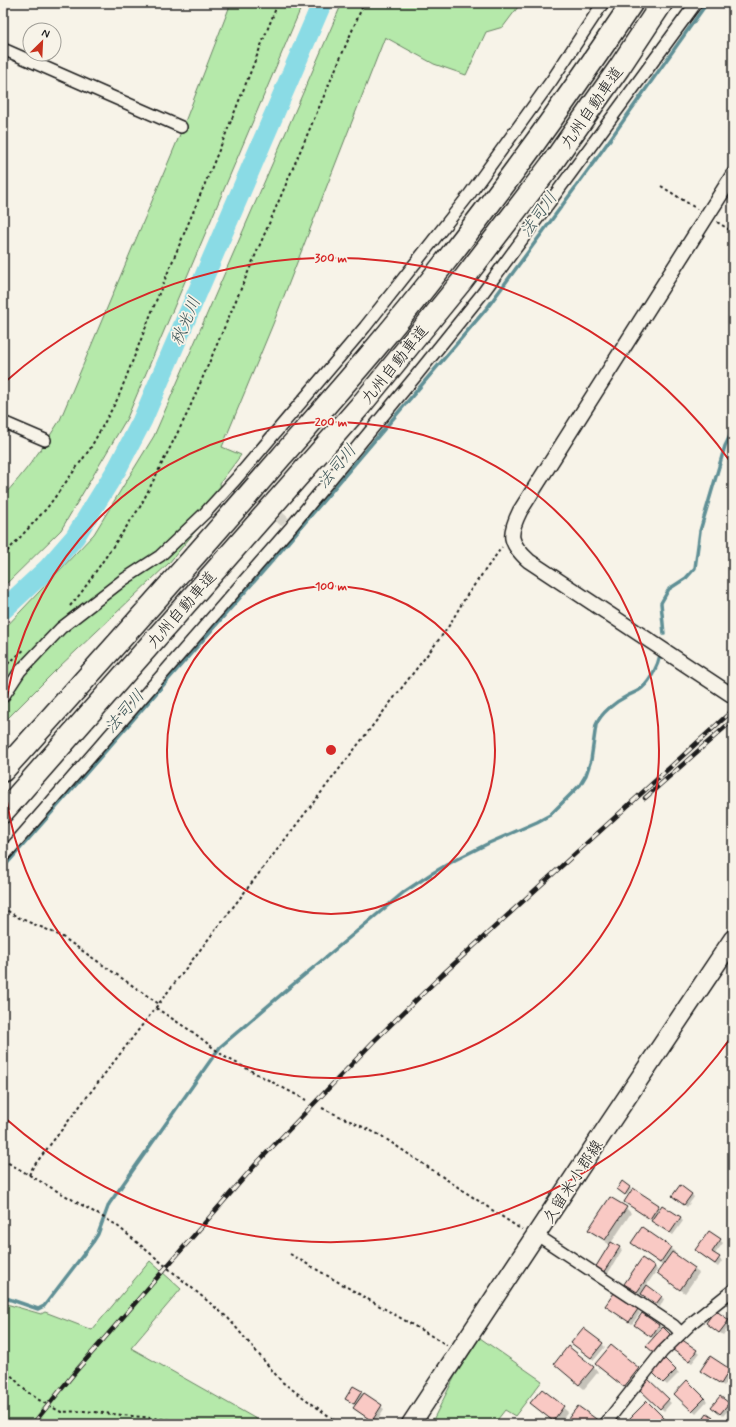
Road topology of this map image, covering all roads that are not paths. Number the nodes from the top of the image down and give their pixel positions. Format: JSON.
{"nodes":[{"id":1,"x":603,"y":3,"type":"edge"},
{"id":2,"x":632,"y":3,"type":"edge"},
{"id":3,"x":662,"y":3,"type":"edge"},
{"id":4,"x":696,"y":3,"type":"edge"},
{"id":5,"x":3,"y":49,"type":"edge"},
{"id":6,"x":182,"y":128,"type":"dead end"},
{"id":7,"x":733,"y":175,"type":"edge"},
{"id":8,"x":3,"y":422,"type":"edge"},
{"id":9,"x":45,"y":440,"type":"dead end"},
{"id":10,"x":732,"y":693,"type":"edge"},
{"id":11,"x":3,"y":697,"type":"edge"},
{"id":12,"x":3,"y":771,"type":"edge"},
{"id":13,"x":3,"y":812,"type":"edge"},
{"id":14,"x":3,"y":857,"type":"edge"},
{"id":15,"x":733,"y":939,"type":"edge"},
{"id":16,"x":537,"y":1235,"type":"junction"},
{"id":17,"x":733,"y":1290,"type":"edge"},
{"id":18,"x":681,"y":1333,"type":"junction"},
{"id":19,"x":411,"y":1424,"type":"edge"},
{"id":20,"x":605,"y":1424,"type":"edge"}],
"edges":[{"from":1,"to":11,"type":"street"},
{"from":2,"to":12,"type":"highway","name":"九州自動車道"},
{"from":3,"to":13,"type":"highway","name":"九州自動車道"},
{"from":4,"to":14,"type":"street"},
{"from":5,"to":6,"type":"street"},
{"from":7,"to":10,"type":"street"},
{"from":8,"to":9,"type":"street"},
{"from":15,"to":16,"type":"main road","name":"久留米小郡線"},
{"from":16,"to":18,"type":"street"},
{"from":16,"to":19,"type":"main road","name":"久留米小郡線"},
{"from":17,"to":18,"type":"street"},
{"from":18,"to":20,"type":"street"}]}
